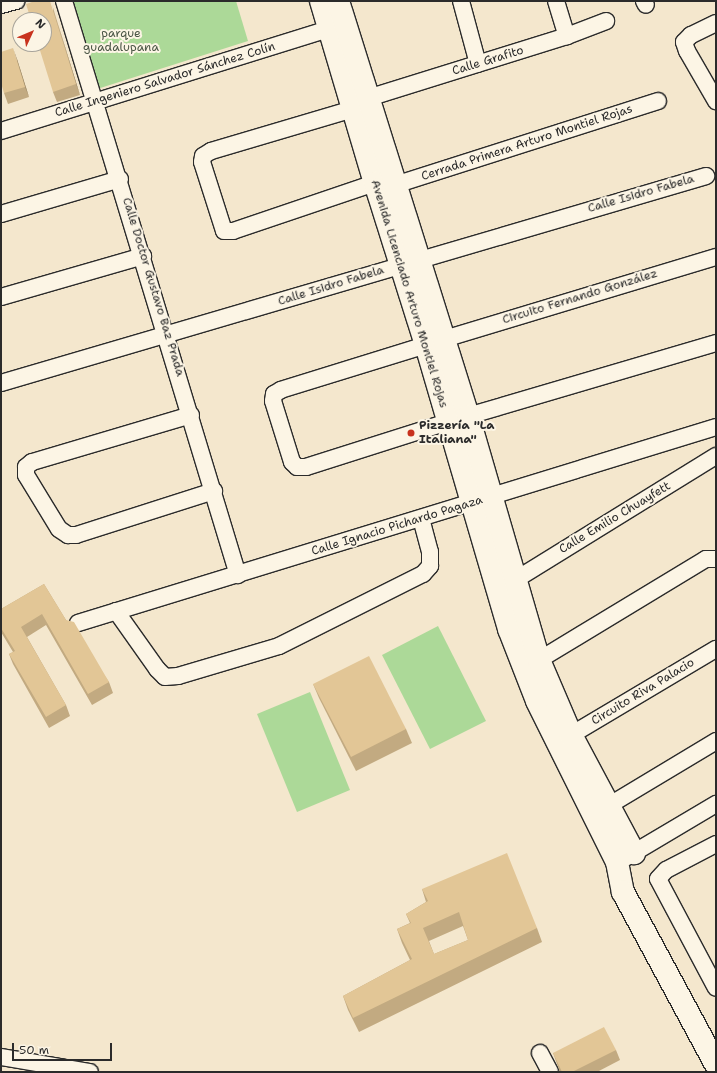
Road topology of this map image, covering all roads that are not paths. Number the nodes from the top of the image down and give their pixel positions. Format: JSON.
{"nodes":[{"id":1,"x":16,"y":1,"type":"edge"},
{"id":2,"x":64,"y":1,"type":"edge"},
{"id":3,"x":321,"y":1,"type":"edge"},
{"id":4,"x":338,"y":1,"type":"edge"},
{"id":5,"x":461,"y":1,"type":"edge"},
{"id":6,"x":556,"y":1,"type":"edge"},
{"id":7,"x":1,"y":6,"type":"edge"},
{"id":8,"x":606,"y":21,"type":"dead end"},
{"id":9,"x":716,"y":23,"type":"edge"},
{"id":10,"x":329,"y":29,"type":"junction"},
{"id":11,"x":567,"y":36,"type":"junction"},
{"id":12,"x":478,"y":64,"type":"junction"},
{"id":13,"x":95,"y":101,"type":"junction"},
{"id":14,"x":658,"y":101,"type":"dead end"},
{"id":15,"x":716,"y":101,"type":"edge"},
{"id":16,"x":361,"y":104,"type":"junction"},
{"id":17,"x":1,"y":131,"type":"edge"},
{"id":18,"x":706,"y":176,"type":"dead end"},
{"id":19,"x":120,"y":180,"type":"junction"},
{"id":20,"x":385,"y":184,"type":"junction"},
{"id":21,"x":1,"y":214,"type":"edge"},
{"id":22,"x":143,"y":256,"type":"junction"},
{"id":23,"x":716,"y":257,"type":"edge"},
{"id":24,"x":410,"y":262,"type":"junction"},
{"id":25,"x":1,"y":297,"type":"edge"},
{"id":26,"x":168,"y":336,"type":"junction"},
{"id":27,"x":435,"y":342,"type":"junction"},
{"id":28,"x":716,"y":343,"type":"edge"},
{"id":29,"x":1,"y":383,"type":"edge"},
{"id":30,"x":191,"y":416,"type":"junction"},
{"id":31,"x":458,"y":419,"type":"junction"},
{"id":32,"x":716,"y":427,"type":"edge"},
{"id":33,"x":716,"y":456,"type":"edge"},
{"id":34,"x":214,"y":491,"type":"junction"},
{"id":35,"x":481,"y":501,"type":"junction"},
{"id":36,"x":421,"y":519,"type":"junction"},
{"id":37,"x":716,"y":559,"type":"edge"},
{"id":38,"x":238,"y":574,"type":"junction"},
{"id":39,"x":515,"y":580,"type":"junction"},
{"id":40,"x":116,"y":611,"type":"junction"},
{"id":41,"x":78,"y":623,"type":"dead end"},
{"id":42,"x":716,"y":650,"type":"edge"},
{"id":43,"x":539,"y":660,"type":"junction"},
{"id":44,"x":571,"y":735,"type":"junction"},
{"id":45,"x":716,"y":741,"type":"edge"},
{"id":46,"x":716,"y":804,"type":"edge"},
{"id":47,"x":608,"y":806,"type":"junction"},
{"id":48,"x":716,"y":844,"type":"edge"},
{"id":49,"x":626,"y":858,"type":"junction"},
{"id":50,"x":716,"y":988,"type":"edge"},
{"id":51,"x":540,"y":1053,"type":"dead end"},
{"id":52,"x":1,"y":1057,"type":"edge"},
{"id":53,"x":716,"y":1065,"type":"edge"},
{"id":54,"x":90,"y":1072,"type":"edge"},
{"id":55,"x":550,"y":1072,"type":"edge"}],
"edges":[{"from":1,"to":7,"type":"street"},
{"from":2,"to":13,"type":"street","name":"Calle Doctor Gustavo Baz Prada"},
{"from":3,"to":10,"type":"main road","name":"Avenida Licenciado Arturo Montiel Rojas"},
{"from":4,"to":16,"type":"main road","name":"Avenida Licenciado Arturo Montiel Rojas"},
{"from":5,"to":12,"type":"street"},
{"from":6,"to":11,"type":"street"},
{"from":8,"to":11,"type":"street","name":"Calle Grafito"},
{"from":9,"to":15,"type":"street"},
{"from":10,"to":13,"type":"street","name":"Calle Ingeniero Salvador Sánchez Colín"},
{"from":10,"to":16,"type":"main road","name":"Avenida Licenciado Arturo Montiel Rojas"},
{"from":11,"to":12,"type":"street","name":"Calle Grafito"},
{"from":12,"to":16,"type":"street","name":"Calle Grafito"},
{"from":13,"to":17,"type":"street","name":"Calle Ingeniero Salvador Sánchez Colín"},
{"from":13,"to":19,"type":"street","name":"Calle Doctor Gustavo Baz Prada"},
{"from":14,"to":20,"type":"street","name":"Cerrada Primera Arturo Montiel Rojas"},
{"from":16,"to":20,"type":"main road","name":"Avenida Licenciado Arturo Montiel Rojas"},
{"from":16,"to":20,"type":"street","name":"Calle Grafito"},
{"from":18,"to":24,"type":"street","name":"Calle Isidro Fabela"},
{"from":19,"to":21,"type":"street"},
{"from":19,"to":22,"type":"street","name":"Calle Doctor Gustavo Baz Prada"},
{"from":20,"to":24,"type":"main road","name":"Avenida Licenciado Arturo Montiel Rojas"},
{"from":22,"to":25,"type":"street"},
{"from":22,"to":26,"type":"street","name":"Calle Doctor Gustavo Baz Prada"},
{"from":23,"to":27,"type":"street","name":"Circuito Fernando González"},
{"from":24,"to":26,"type":"street","name":"Calle Isidro Fabela"},
{"from":24,"to":27,"type":"main road","name":"Avenida Licenciado Arturo Montiel Rojas"},
{"from":26,"to":29,"type":"street","name":"Calle Isidro Fabela"},
{"from":26,"to":30,"type":"street","name":"Calle Doctor Gustavo Baz Prada"},
{"from":27,"to":31,"type":"main road","name":"Avenida Licenciado Arturo Montiel Rojas"},
{"from":27,"to":31,"type":"street","name":"Circuito Fernando González"},
{"from":28,"to":31,"type":"street"},
{"from":30,"to":34,"type":"street","name":"Calle Doctor Gustavo Baz Prada"},
{"from":30,"to":34,"type":"street"},
{"from":31,"to":35,"type":"main road","name":"Avenida Licenciado Arturo Montiel Rojas"},
{"from":32,"to":35,"type":"street","name":"Calle Ignacio Pichardo Pagaza"},
{"from":33,"to":39,"type":"street","name":"Calle Emilio Chuayfett"},
{"from":34,"to":38,"type":"street","name":"Calle Doctor Gustavo Baz Prada"},
{"from":35,"to":36,"type":"street","name":"Calle Ignacio Pichardo Pagaza"},
{"from":35,"to":39,"type":"main road","name":"Avenida Licenciado Arturo Montiel Rojas"},
{"from":35,"to":49,"type":"main road","name":"Avenida Licenciado Arturo Montiel Rojas"},
{"from":36,"to":38,"type":"street","name":"Calle Ignacio Pichardo Pagaza"},
{"from":36,"to":40,"type":"street"},
{"from":37,"to":43,"type":"street"},
{"from":38,"to":40,"type":"street","name":"Calle Ignacio Pichardo Pagaza"},
{"from":39,"to":43,"type":"main road","name":"Avenida Licenciado Arturo Montiel Rojas"},
{"from":40,"to":41,"type":"street","name":"Calle Ignacio Pichardo Pagaza"},
{"from":42,"to":44,"type":"street","name":"Circuito Riva Palacio"},
{"from":43,"to":44,"type":"main road","name":"Avenida Licenciado Arturo Montiel Rojas"},
{"from":44,"to":47,"type":"main road","name":"Avenida Licenciado Arturo Montiel Rojas"},
{"from":45,"to":47,"type":"street"},
{"from":46,"to":49,"type":"street"},
{"from":47,"to":49,"type":"main road","name":"Avenida Licenciado Arturo Montiel Rojas"},
{"from":48,"to":50,"type":"street"},
{"from":49,"to":53,"type":"main road","name":"Avenida Licenciado Arturo Montiel Rojas"},
{"from":51,"to":55,"type":"street"},
{"from":52,"to":54,"type":"street"}]}
